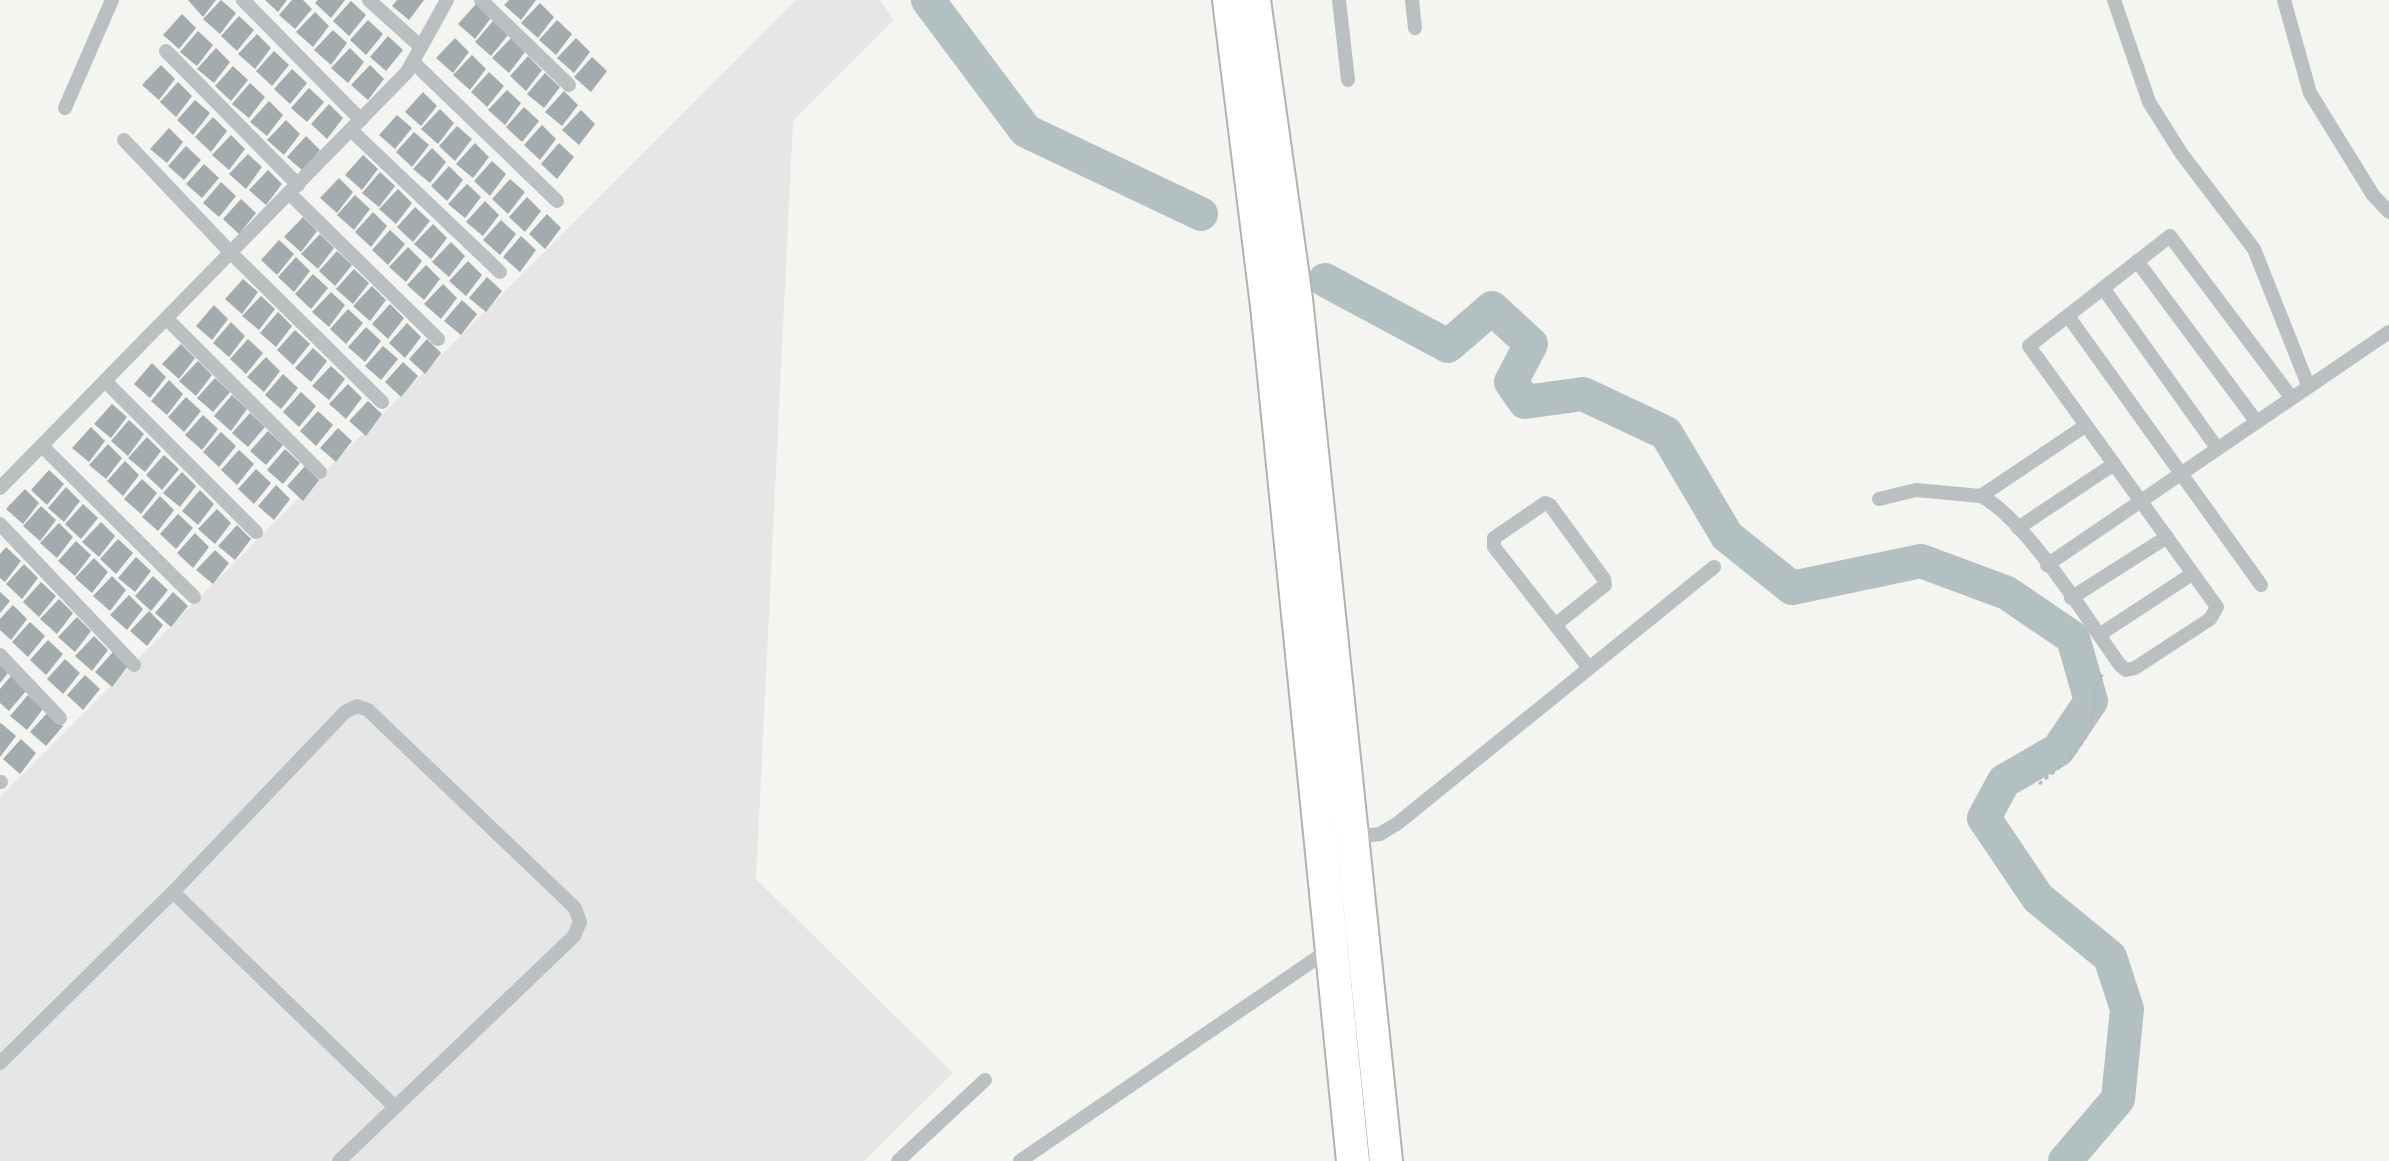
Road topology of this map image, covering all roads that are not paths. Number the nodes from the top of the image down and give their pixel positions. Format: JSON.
{"nodes":[{"id":1,"x":112,"y":0,"type":"edge"},
{"id":2,"x":243,"y":0,"type":"edge"},
{"id":3,"x":369,"y":0,"type":"edge"},
{"id":4,"x":447,"y":0,"type":"edge"},
{"id":5,"x":481,"y":0,"type":"edge"},
{"id":6,"x":1229,"y":0,"type":"edge"},
{"id":7,"x":1254,"y":0,"type":"edge"},
{"id":8,"x":1339,"y":0,"type":"edge"},
{"id":9,"x":1412,"y":0,"type":"edge"},
{"id":10,"x":2114,"y":0,"type":"edge"},
{"id":11,"x":2284,"y":0,"type":"edge"},
{"id":12,"x":1415,"y":28,"type":"dead end"},
{"id":13,"x":421,"y":47,"type":"junction"},
{"id":14,"x":166,"y":51,"type":"dead end"},
{"id":15,"x":413,"y":62,"type":"junction"},
{"id":16,"x":1348,"y":80,"type":"dead end"},
{"id":17,"x":569,"y":85,"type":"dead end"},
{"id":18,"x":65,"y":108,"type":"dead end"},
{"id":19,"x":356,"y":125,"type":"junction"},
{"id":20,"x":124,"y":140,"type":"dead end"},
{"id":21,"x":294,"y":190,"type":"junction"},
{"id":22,"x":557,"y":201,"type":"dead end"},
{"id":23,"x":2389,"y":212,"type":"edge"},
{"id":24,"x":232,"y":254,"type":"junction"},
{"id":25,"x":2137,"y":261,"type":"junction"},
{"id":26,"x":500,"y":272,"type":"dead end"},
{"id":27,"x":2103,"y":288,"type":"junction"},
{"id":28,"x":2068,"y":316,"type":"junction"},
{"id":29,"x":168,"y":320,"type":"junction"},
{"id":30,"x":2389,"y":332,"type":"edge"},
{"id":31,"x":438,"y":339,"type":"dead end"},
{"id":32,"x":106,"y":382,"type":"junction"},
{"id":33,"x":2308,"y":385,"type":"junction"},
{"id":34,"x":2291,"y":397,"type":"junction"},
{"id":35,"x":382,"y":402,"type":"dead end"},
{"id":36,"x":2256,"y":421,"type":"junction"},
{"id":37,"x":2085,"y":426,"type":"junction"},
{"id":38,"x":42,"y":446,"type":"junction"},
{"id":39,"x":2217,"y":448,"type":"junction"},
{"id":40,"x":2114,"y":464,"type":"junction"},
{"id":41,"x":320,"y":472,"type":"dead end"},
{"id":42,"x":2181,"y":472,"type":"junction"},
{"id":43,"x":0,"y":488,"type":"edge"},
{"id":44,"x":1981,"y":496,"type":"junction"},
{"id":45,"x":1879,"y":499,"type":"dead end"},
{"id":46,"x":2140,"y":500,"type":"junction"},
{"id":47,"x":0,"y":524,"type":"edge"},
{"id":48,"x":2018,"y":528,"type":"junction"},
{"id":49,"x":256,"y":532,"type":"dead end"},
{"id":50,"x":2167,"y":537,"type":"junction"},
{"id":51,"x":2047,"y":565,"type":"junction"},
{"id":52,"x":1714,"y":567,"type":"dead end"},
{"id":53,"x":2192,"y":574,"type":"junction"},
{"id":54,"x":2261,"y":585,"type":"dead end"},
{"id":55,"x":194,"y":597,"type":"dead end"},
{"id":56,"x":2071,"y":598,"type":"junction"},
{"id":57,"x":1555,"y":625,"type":"junction"},
{"id":58,"x":2099,"y":635,"type":"junction"},
{"id":59,"x":0,"y":655,"type":"edge"},
{"id":60,"x":134,"y":665,"type":"dead end"},
{"id":61,"x":1589,"y":668,"type":"junction"},
{"id":62,"x":60,"y":718,"type":"dead end"},
{"id":63,"x":1354,"y":837,"type":"junction"},
{"id":64,"x":173,"y":892,"type":"junction"},
{"id":65,"x":1363,"y":932,"type":"junction"},
{"id":66,"x":1334,"y":946,"type":"junction"},
{"id":67,"x":0,"y":1063,"type":"edge"},
{"id":68,"x":985,"y":1080,"type":"dead end"},
{"id":69,"x":394,"y":1106,"type":"junction"},
{"id":70,"x":339,"y":1161,"type":"edge"},
{"id":71,"x":898,"y":1161,"type":"edge"},
{"id":72,"x":1020,"y":1161,"type":"edge"},
{"id":73,"x":1353,"y":1161,"type":"edge"},
{"id":74,"x":1386,"y":1161,"type":"edge"}],
"edges":[{"from":1,"to":18,"type":"street"},
{"from":2,"to":19,"type":"street"},
{"from":3,"to":13,"type":"street"},
{"from":4,"to":13,"type":"street"},
{"from":5,"to":17,"type":"street"},
{"from":6,"to":66,"type":"main road"},
{"from":7,"to":63,"type":"main road"},
{"from":8,"to":16,"type":"street"},
{"from":9,"to":12,"type":"street"},
{"from":10,"to":33,"type":"street"},
{"from":11,"to":23,"type":"street"},
{"from":13,"to":15,"type":"street"},
{"from":14,"to":21,"type":"street"},
{"from":15,"to":19,"type":"street"},
{"from":15,"to":22,"type":"street"},
{"from":19,"to":21,"type":"street"},
{"from":19,"to":26,"type":"street"},
{"from":20,"to":24,"type":"street"},
{"from":21,"to":24,"type":"street"},
{"from":21,"to":31,"type":"street"},
{"from":24,"to":29,"type":"street"},
{"from":24,"to":35,"type":"street"},
{"from":25,"to":27,"type":"street"},
{"from":25,"to":34,"type":"street"},
{"from":25,"to":36,"type":"street"},
{"from":27,"to":28,"type":"street"},
{"from":27,"to":39,"type":"street"},
{"from":28,"to":37,"type":"street"},
{"from":28,"to":42,"type":"street"},
{"from":29,"to":32,"type":"street"},
{"from":29,"to":41,"type":"street"},
{"from":30,"to":33,"type":"street"},
{"from":32,"to":38,"type":"street"},
{"from":32,"to":49,"type":"street"},
{"from":33,"to":34,"type":"street"},
{"from":34,"to":36,"type":"street"},
{"from":36,"to":39,"type":"street"},
{"from":37,"to":40,"type":"street"},
{"from":37,"to":44,"type":"street"},
{"from":38,"to":43,"type":"street"},
{"from":38,"to":55,"type":"street"},
{"from":39,"to":42,"type":"street"},
{"from":40,"to":46,"type":"street"},
{"from":40,"to":48,"type":"street"},
{"from":42,"to":46,"type":"street"},
{"from":42,"to":54,"type":"street"},
{"from":44,"to":45,"type":"street"},
{"from":44,"to":48,"type":"street"},
{"from":46,"to":50,"type":"street"},
{"from":46,"to":51,"type":"street"},
{"from":47,"to":60,"type":"street"},
{"from":48,"to":51,"type":"street"},
{"from":50,"to":53,"type":"street"},
{"from":50,"to":56,"type":"street"},
{"from":51,"to":56,"type":"street"},
{"from":52,"to":61,"type":"street"},
{"from":53,"to":58,"type":"street"},
{"from":53,"to":58,"type":"street"},
{"from":56,"to":58,"type":"street"},
{"from":57,"to":57,"type":"street"},
{"from":57,"to":61,"type":"street"},
{"from":59,"to":62,"type":"street"},
{"from":61,"to":63,"type":"street"},
{"from":63,"to":65,"type":"main road"},
{"from":64,"to":67,"type":"street"},
{"from":64,"to":69,"type":"street"},
{"from":64,"to":69,"type":"street"},
{"from":65,"to":66,"type":"street"},
{"from":65,"to":74,"type":"main road"},
{"from":66,"to":72,"type":"street"},
{"from":66,"to":73,"type":"main road"},
{"from":68,"to":71,"type":"street"},
{"from":69,"to":70,"type":"street"}]}
